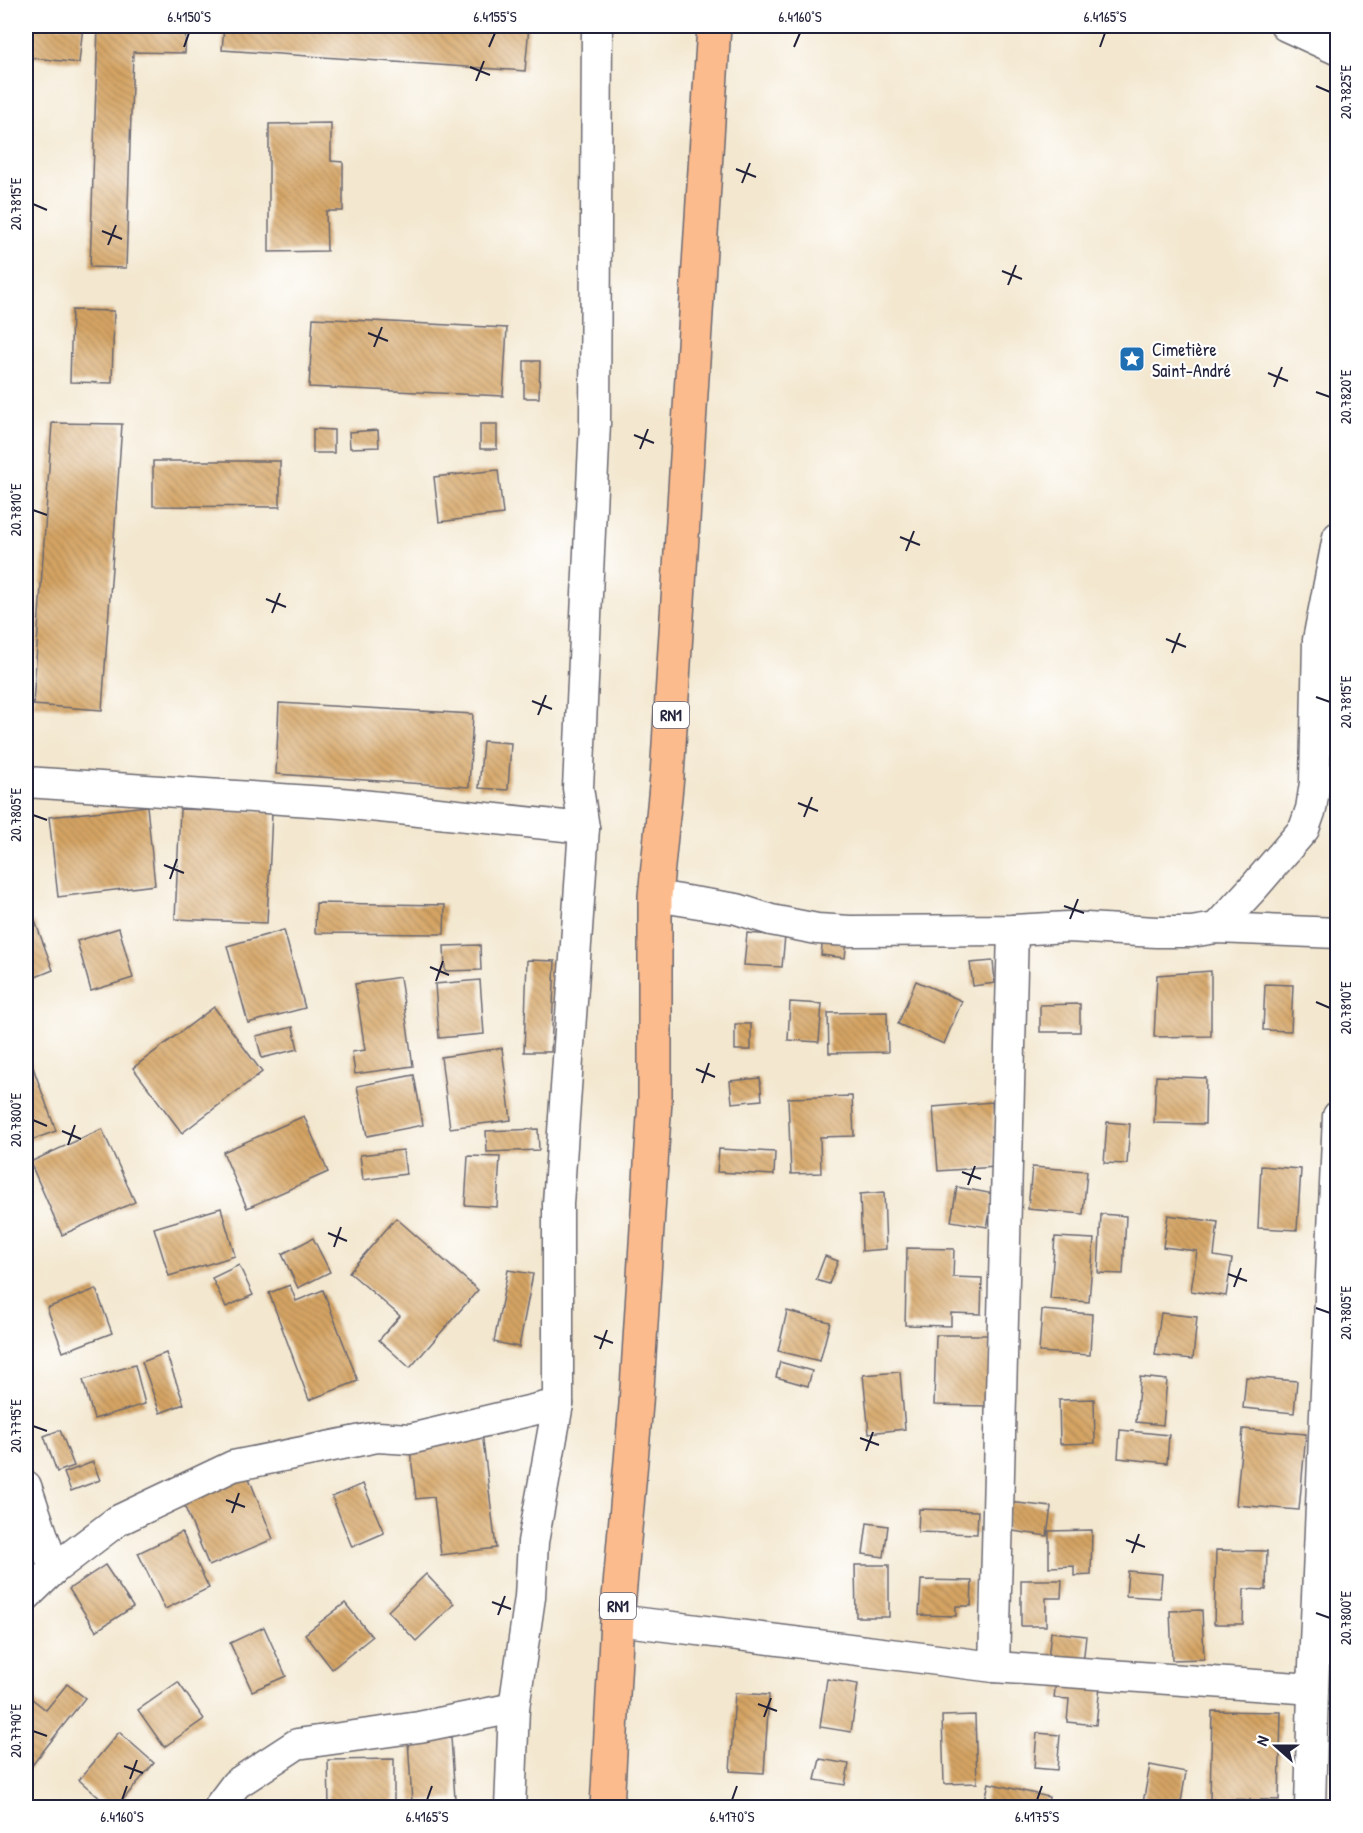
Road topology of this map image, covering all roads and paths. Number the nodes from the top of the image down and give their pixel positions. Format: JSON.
{"nodes":[{"id":1,"x":597,"y":26,"type":"edge"},
{"id":2,"x":714,"y":26,"type":"edge"},
{"id":3,"x":1286,"y":26,"type":"edge"},
{"id":4,"x":1338,"y":50,"type":"edge"},
{"id":5,"x":1338,"y":537,"type":"edge"},
{"id":6,"x":1334,"y":575,"type":"edge"},
{"id":7,"x":26,"y":782,"type":"edge"},
{"id":8,"x":584,"y":828,"type":"junction"},
{"id":9,"x":655,"y":896,"type":"junction"},
{"id":10,"x":1216,"y":928,"type":"junction"},
{"id":11,"x":1013,"y":930,"type":"junction"},
{"id":12,"x":1338,"y":933,"type":"edge"},
{"id":13,"x":1338,"y":1116,"type":"edge"},
{"id":14,"x":558,"y":1404,"type":"junction"},
{"id":15,"x":26,"y":1486,"type":"edge"},
{"id":16,"x":54,"y":1569,"type":"junction"},
{"id":17,"x":26,"y":1596,"type":"edge"},
{"id":18,"x":617,"y":1620,"type":"junction"},
{"id":19,"x":994,"y":1667,"type":"junction"},
{"id":20,"x":1313,"y":1689,"type":"junction"},
{"id":21,"x":514,"y":1708,"type":"junction"},
{"id":22,"x":218,"y":1808,"type":"edge"},
{"id":23,"x":510,"y":1808,"type":"edge"},
{"id":24,"x":607,"y":1808,"type":"edge"},
{"id":25,"x":1310,"y":1808,"type":"edge"}],
"edges":[{"from":1,"to":8,"type":"street"},
{"from":2,"to":9,"type":"highway","number":"RN1"},
{"from":3,"to":4,"type":"street"},
{"from":5,"to":6,"type":"street"},
{"from":6,"to":10,"type":"street"},
{"from":7,"to":8,"type":"street"},
{"from":8,"to":14,"type":"street"},
{"from":9,"to":11,"type":"street"},
{"from":9,"to":18,"type":"highway","number":"RN1"},
{"from":10,"to":11,"type":"street"},
{"from":10,"to":12,"type":"street"},
{"from":11,"to":19,"type":"street"},
{"from":13,"to":20,"type":"street"},
{"from":14,"to":16,"type":"street"},
{"from":14,"to":21,"type":"street"},
{"from":15,"to":16,"type":"street"},
{"from":16,"to":17,"type":"street"},
{"from":18,"to":19,"type":"street"},
{"from":18,"to":24,"type":"highway","number":"RN1"},
{"from":19,"to":20,"type":"street"},
{"from":20,"to":25,"type":"street"},
{"from":21,"to":22,"type":"street"},
{"from":21,"to":23,"type":"street"}]}
